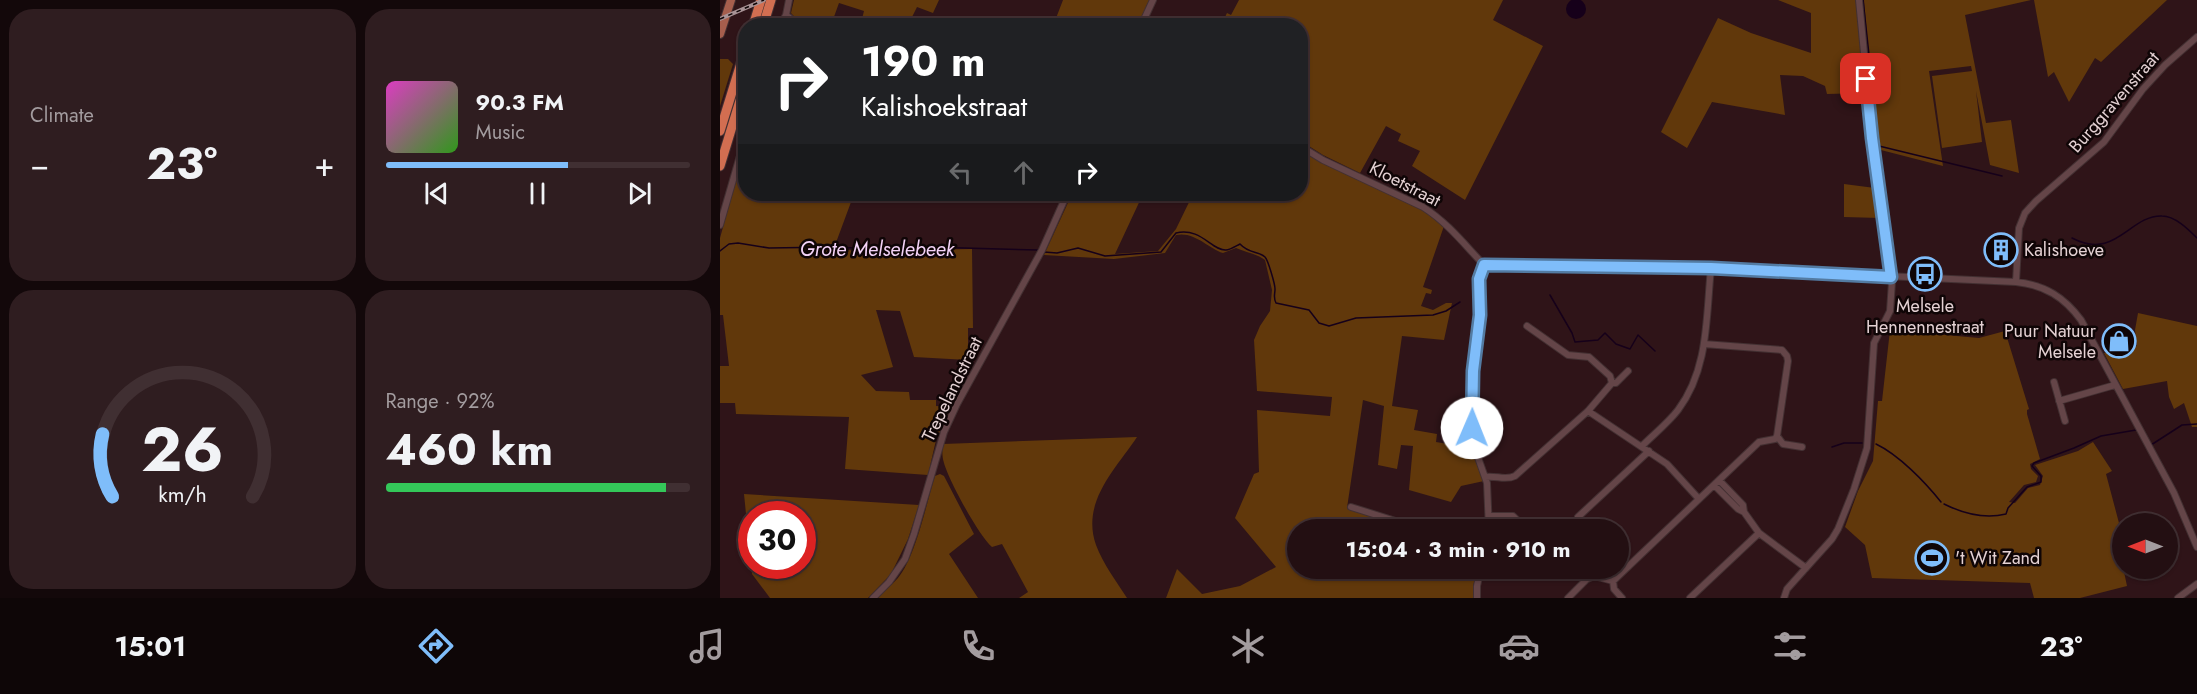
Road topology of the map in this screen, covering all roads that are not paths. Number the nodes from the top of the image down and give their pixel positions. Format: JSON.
{"nodes":[{"id":1,"x":726,"y":0,"type":"edge"},
{"id":2,"x":731,"y":0,"type":"edge"},
{"id":3,"x":789,"y":0,"type":"edge"},
{"id":4,"x":1153,"y":0,"type":"edge"},
{"id":5,"x":1859,"y":0,"type":"edge"},
{"id":6,"x":770,"y":1,"type":"edge"},
{"id":7,"x":786,"y":15,"type":"junction"},
{"id":8,"x":758,"y":18,"type":"edge"},
{"id":9,"x":765,"y":18,"type":"edge"},
{"id":10,"x":784,"y":18,"type":"edge"},
{"id":11,"x":790,"y":18,"type":"edge"},
{"id":12,"x":1145,"y":18,"type":"edge"},
{"id":13,"x":720,"y":19,"type":"edge"},
{"id":14,"x":720,"y":34,"type":"edge"},
{"id":15,"x":2197,"y":37,"type":"edge"},
{"id":16,"x":738,"y":73,"type":"edge"},
{"id":17,"x":738,"y":107,"type":"edge"},
{"id":18,"x":720,"y":131,"type":"edge"},
{"id":19,"x":1308,"y":151,"type":"edge"},
{"id":20,"x":738,"y":163,"type":"edge"},
{"id":21,"x":720,"y":166,"type":"edge"},
{"id":22,"x":1064,"y":201,"type":"edge"},
{"id":23,"x":720,"y":225,"type":"edge"},
{"id":24,"x":1484,"y":265,"type":"junction"},
{"id":25,"x":1711,"y":268,"type":"junction"},
{"id":26,"x":1891,"y":277,"type":"junction"},
{"id":27,"x":2016,"y":282,"type":"junction"},
{"id":28,"x":1527,"y":326,"type":"dead end"},
{"id":29,"x":1704,"y":344,"type":"junction"},
{"id":30,"x":1628,"y":371,"type":"dead end"},
{"id":31,"x":2054,"y":382,"type":"dead end"},
{"id":32,"x":1612,"y":383,"type":"junction"},
{"id":33,"x":2115,"y":385,"type":"junction"},
{"id":34,"x":2059,"y":401,"type":"junction"},
{"id":35,"x":1588,"y":411,"type":"junction"},
{"id":36,"x":2065,"y":421,"type":"dead end"},
{"id":37,"x":1777,"y":436,"type":"junction"},
{"id":38,"x":1642,"y":446,"type":"junction"},
{"id":39,"x":1802,"y":447,"type":"dead end"},
{"id":40,"x":1648,"y":451,"type":"junction"},
{"id":41,"x":1485,"y":477,"type":"junction"},
{"id":42,"x":1717,"y":483,"type":"junction"},
{"id":43,"x":1699,"y":499,"type":"junction"},
{"id":44,"x":1350,"y":507,"type":"dead end"},
{"id":45,"x":1489,"y":516,"type":"joint"},
{"id":46,"x":1578,"y":517,"type":"dead end"},
{"id":47,"x":1389,"y":519,"type":"edge"},
{"id":48,"x":1516,"y":519,"type":"edge"},
{"id":49,"x":1759,"y":533,"type":"junction"},
{"id":50,"x":2197,"y":547,"type":"edge"},
{"id":51,"x":1806,"y":568,"type":"junction"},
{"id":52,"x":1479,"y":579,"type":"edge"},
{"id":53,"x":1613,"y":581,"type":"junction"},
{"id":54,"x":2197,"y":584,"type":"edge"},
{"id":55,"x":1787,"y":589,"type":"junction"},
{"id":56,"x":873,"y":598,"type":"edge"},
{"id":57,"x":1477,"y":598,"type":"edge"},
{"id":58,"x":1568,"y":598,"type":"edge"},
{"id":59,"x":1622,"y":598,"type":"edge"},
{"id":60,"x":1690,"y":598,"type":"edge"},
{"id":61,"x":1777,"y":598,"type":"edge"},
{"id":62,"x":1784,"y":598,"type":"edge"},
{"id":63,"x":2178,"y":598,"type":"edge"}],
"edges":[{"from":1,"to":13,"type":"main road"},
{"from":2,"to":14,"type":"main road"},
{"from":3,"to":7,"type":"street"},
{"from":4,"to":12,"type":"street"},
{"from":5,"to":26,"type":"street"},
{"from":6,"to":8,"type":"highway"},
{"from":6,"to":9,"type":"highway"},
{"from":7,"to":10,"type":"street"},
{"from":7,"to":11,"type":"street"},
{"from":15,"to":27,"type":"street","name":"Burggravenstraat"},
{"from":16,"to":18,"type":"highway"},
{"from":17,"to":21,"type":"highway"},
{"from":19,"to":24,"type":"street","name":"Kloetstraat"},
{"from":20,"to":23,"type":"street"},
{"from":22,"to":56,"type":"street","name":"Trepelandstraat"},
{"from":24,"to":25,"type":"street"},
{"from":24,"to":41,"type":"street"},
{"from":25,"to":26,"type":"street"},
{"from":25,"to":29,"type":"street"},
{"from":26,"to":27,"type":"street"},
{"from":26,"to":51,"type":"street"},
{"from":27,"to":33,"type":"street"},
{"from":28,"to":32,"type":"street"},
{"from":29,"to":37,"type":"street"},
{"from":29,"to":38,"type":"street"},
{"from":30,"to":32,"type":"street"},
{"from":31,"to":34,"type":"street"},
{"from":32,"to":35,"type":"street"},
{"from":33,"to":34,"type":"street"},
{"from":33,"to":50,"type":"street"},
{"from":34,"to":36,"type":"street"},
{"from":35,"to":38,"type":"street"},
{"from":35,"to":41,"type":"street"},
{"from":37,"to":39,"type":"street"},
{"from":37,"to":42,"type":"street"},
{"from":38,"to":40,"type":"street"},
{"from":40,"to":43,"type":"street"},
{"from":40,"to":46,"type":"street"},
{"from":41,"to":45,"type":"street"},
{"from":42,"to":43,"type":"street"},
{"from":42,"to":49,"type":"street"},
{"from":43,"to":53,"type":"street"},
{"from":44,"to":47,"type":"street"},
{"from":45,"to":48,"type":"street"},
{"from":49,"to":51,"type":"street"},
{"from":49,"to":60,"type":"street"},
{"from":51,"to":55,"type":"street"},
{"from":52,"to":57,"type":"street"},
{"from":53,"to":58,"type":"street"},
{"from":53,"to":59,"type":"street"},
{"from":54,"to":63,"type":"street"},
{"from":55,"to":61,"type":"street"},
{"from":55,"to":62,"type":"street"}]}
